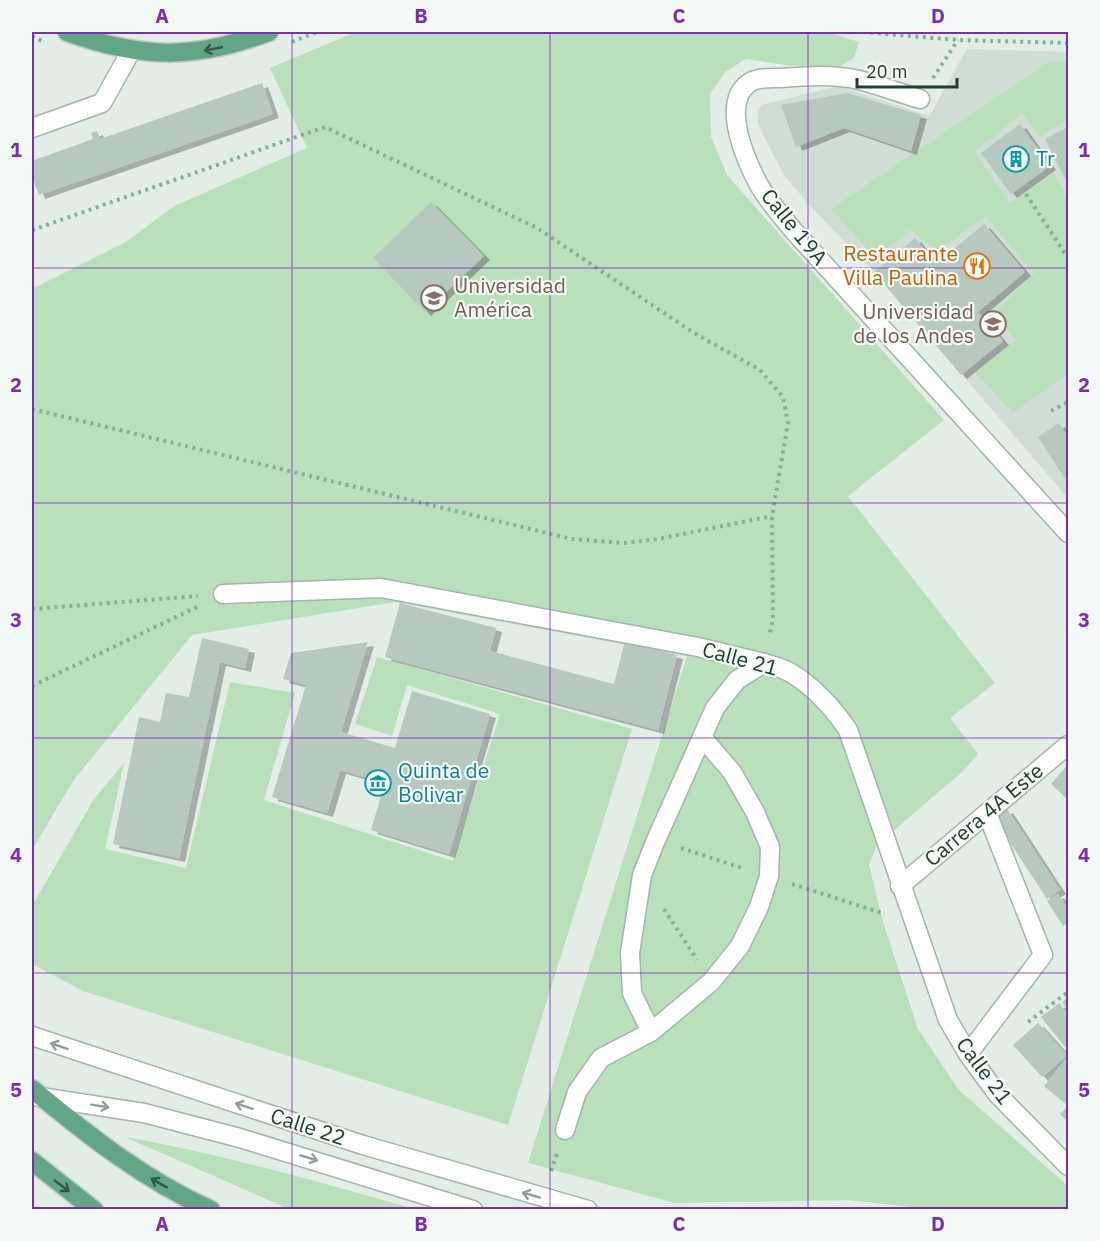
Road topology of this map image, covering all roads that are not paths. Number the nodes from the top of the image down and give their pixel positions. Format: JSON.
{"nodes":[{"id":1,"x":68,"y":32,"type":"edge"},
{"id":2,"x":269,"y":32,"type":"edge"},
{"id":3,"x":131,"y":51,"type":"junction"},
{"id":4,"x":920,"y":99,"type":"road end"},
{"id":5,"x":32,"y":128,"type":"edge"},
{"id":6,"x":1068,"y":533,"type":"edge"},
{"id":7,"x":223,"y":594,"type":"road end"},
{"id":8,"x":764,"y":663,"type":"junction"},
{"id":9,"x":702,"y":737,"type":"junction"},
{"id":10,"x":1068,"y":745,"type":"edge"},
{"id":11,"x":987,"y":813,"type":"junction"},
{"id":12,"x":900,"y":886,"type":"junction"},
{"id":13,"x":651,"y":1032,"type":"junction"},
{"id":14,"x":32,"y":1036,"type":"edge"},
{"id":15,"x":968,"y":1054,"type":"junction"},
{"id":16,"x":35,"y":1094,"type":"edge"},
{"id":17,"x":565,"y":1130,"type":"road end"},
{"id":18,"x":32,"y":1161,"type":"edge"},
{"id":19,"x":1068,"y":1166,"type":"edge"},
{"id":20,"x":94,"y":1209,"type":"edge"},
{"id":21,"x":212,"y":1209,"type":"edge"},
{"id":22,"x":473,"y":1209,"type":"edge"},
{"id":23,"x":588,"y":1209,"type":"edge"}],
"edges":[{"from":1,"to":3,"type":"main road"},
{"from":2,"to":3,"type":"main road","one_way":true},
{"from":3,"to":5,"type":"street"},
{"from":4,"to":6,"type":"street","name":"Calle 19A"},
{"from":7,"to":8,"type":"street","name":"Calle 21"},
{"from":8,"to":9,"type":"street"},
{"from":8,"to":12,"type":"street","name":"Calle 21"},
{"from":9,"to":13,"type":"street"},
{"from":9,"to":13,"type":"street"},
{"from":10,"to":11,"type":"street","name":"Carrera 4A Este"},
{"from":11,"to":12,"type":"street","name":"Carrera 4A Este"},
{"from":11,"to":15,"type":"street"},
{"from":12,"to":15,"type":"street","name":"Calle 21"},
{"from":13,"to":17,"type":"street"},
{"from":23,"to":14,"type":"street","name":"Calle 22","one_way":true},
{"from":15,"to":19,"type":"street","name":"Calle 21"},
{"from":21,"to":16,"type":"main road","one_way":true},
{"from":16,"to":22,"type":"street","name":"Calle 22","one_way":true},
{"from":18,"to":20,"type":"main road","one_way":true}]}
